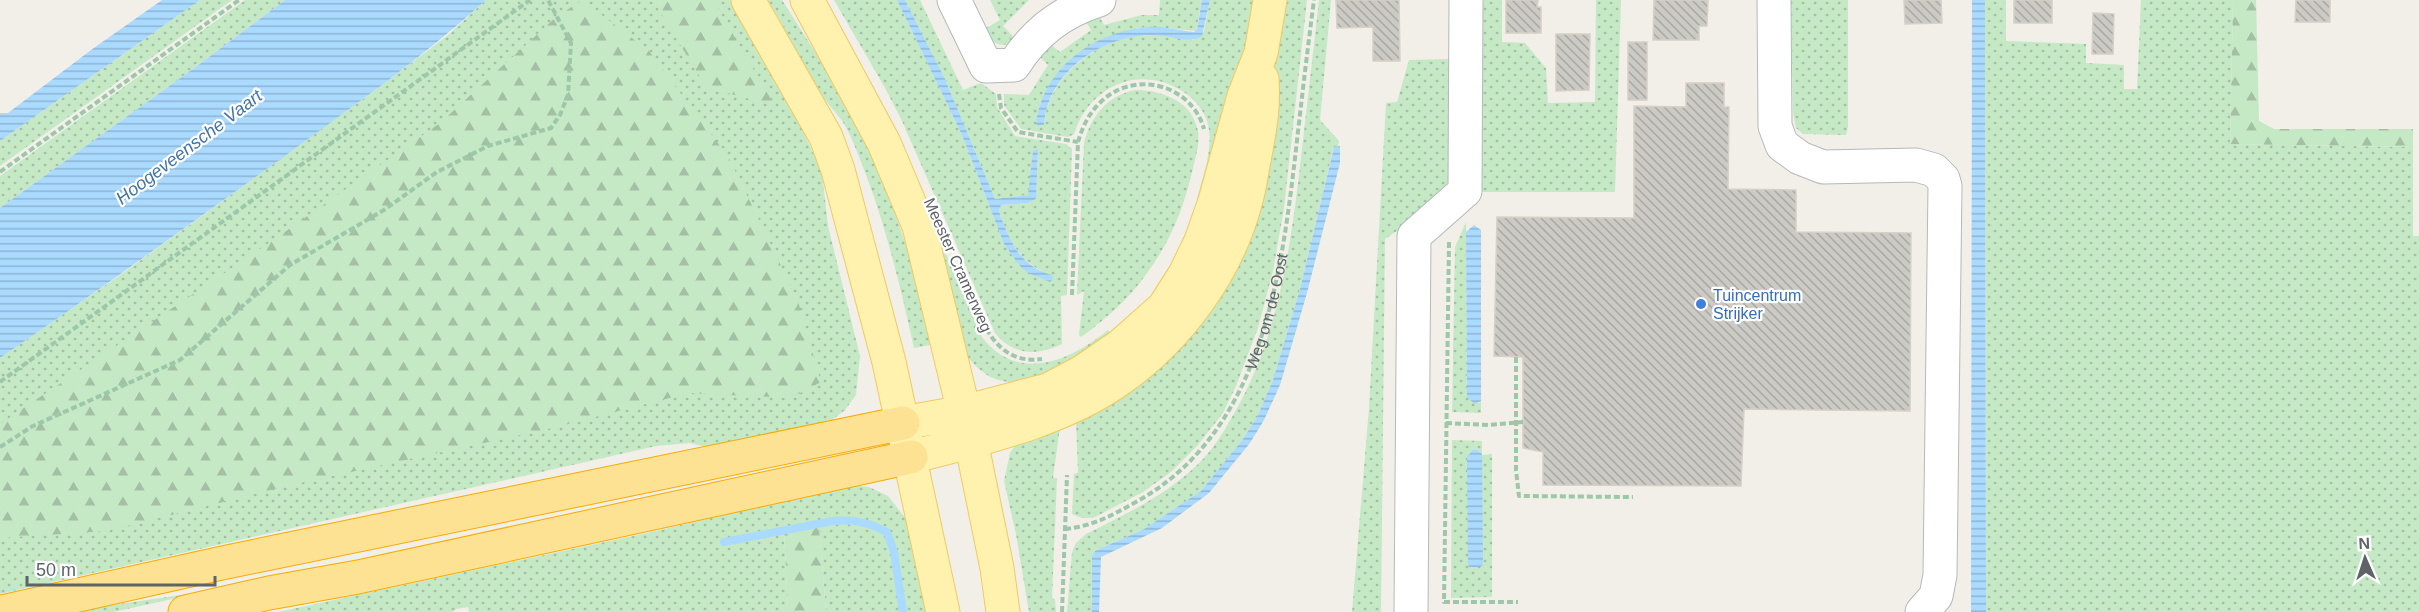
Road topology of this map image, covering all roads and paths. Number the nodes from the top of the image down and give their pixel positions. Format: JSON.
{"nodes":[{"id":1,"x":239,"y":0,"type":"edge"},
{"id":2,"x":530,"y":0,"type":"edge"},
{"id":3,"x":548,"y":0,"type":"edge"},
{"id":4,"x":748,"y":0,"type":"edge"},
{"id":5,"x":807,"y":0,"type":"edge"},
{"id":6,"x":954,"y":0,"type":"edge"},
{"id":7,"x":1099,"y":0,"type":"edge"},
{"id":8,"x":1270,"y":0,"type":"edge"},
{"id":9,"x":1314,"y":0,"type":"edge"},
{"id":10,"x":1466,"y":0,"type":"edge"},
{"id":11,"x":1774,"y":0,"type":"edge"},
{"id":12,"x":998,"y":66,"type":"junction"},
{"id":13,"x":1205,"y":138,"type":"dead end"},
{"id":14,"x":1078,"y":142,"type":"junction"},
{"id":15,"x":0,"y":172,"type":"edge"},
{"id":16,"x":1454,"y":234,"type":"dead end"},
{"id":17,"x":960,"y":270,"type":"dead end"},
{"id":18,"x":1072,"y":295,"type":"dead end"},
{"id":19,"x":1050,"y":357,"type":"dead end"},
{"id":20,"x":1516,"y":357,"type":"dead end"},
{"id":21,"x":0,"y":382,"type":"edge"},
{"id":22,"x":1414,"y":422,"type":"junction"},
{"id":23,"x":1515,"y":422,"type":"junction"},
{"id":24,"x":1523,"y":422,"type":"dead end"},
{"id":25,"x":903,"y":423,"type":"junction"},
{"id":26,"x":1448,"y":423,"type":"junction"},
{"id":27,"x":967,"y":426,"type":"junction"},
{"id":28,"x":0,"y":447,"type":"edge"},
{"id":29,"x":911,"y":457,"type":"junction"},
{"id":30,"x":1067,"y":475,"type":"dead end"},
{"id":31,"x":1633,"y":497,"type":"dead end"},
{"id":32,"x":1065,"y":529,"type":"junction"},
{"id":33,"x":1518,"y":602,"type":"dead end"},
{"id":34,"x":2,"y":612,"type":"edge"},
{"id":35,"x":185,"y":612,"type":"edge"},
{"id":36,"x":943,"y":612,"type":"edge"},
{"id":37,"x":1003,"y":612,"type":"edge"},
{"id":38,"x":1062,"y":612,"type":"edge"},
{"id":39,"x":1411,"y":612,"type":"edge"},
{"id":40,"x":1922,"y":612,"type":"edge"}],
"edges":[{"from":1,"to":15,"type":"path"},
{"from":2,"to":21,"type":"path"},
{"from":3,"to":28,"type":"path"},
{"from":4,"to":25,"type":"main road"},
{"from":5,"to":27,"type":"main road","name":"Meester Cramerweg"},
{"from":6,"to":12,"type":"lane"},
{"from":7,"to":12,"type":"lane"},
{"from":8,"to":27,"type":"main road"},
{"from":9,"to":32,"type":"path","name":"Weg om de Oost"},
{"from":10,"to":22,"type":"lane"},
{"from":11,"to":40,"type":"lane"},
{"from":12,"to":14,"type":"path"},
{"from":13,"to":14,"type":"path"},
{"from":14,"to":18,"type":"path"},
{"from":16,"to":26,"type":"path"},
{"from":17,"to":19,"type":"path","name":"Meester Cramerweg"},
{"from":20,"to":23,"type":"path"},
{"from":22,"to":26,"type":"path"},
{"from":22,"to":39,"type":"lane"},
{"from":23,"to":24,"type":"path"},
{"from":23,"to":26,"type":"path"},
{"from":23,"to":31,"type":"path"},
{"from":25,"to":27,"type":"main road"},
{"from":25,"to":29,"type":"main road"},
{"from":25,"to":34,"type":"highway"},
{"from":26,"to":33,"type":"path"},
{"from":27,"to":29,"type":"main road"},
{"from":27,"to":37,"type":"main road","name":"Meester Cramerweg"},
{"from":29,"to":35,"type":"highway"},
{"from":29,"to":36,"type":"main road"},
{"from":30,"to":32,"type":"path"},
{"from":32,"to":38,"type":"path"}]}
